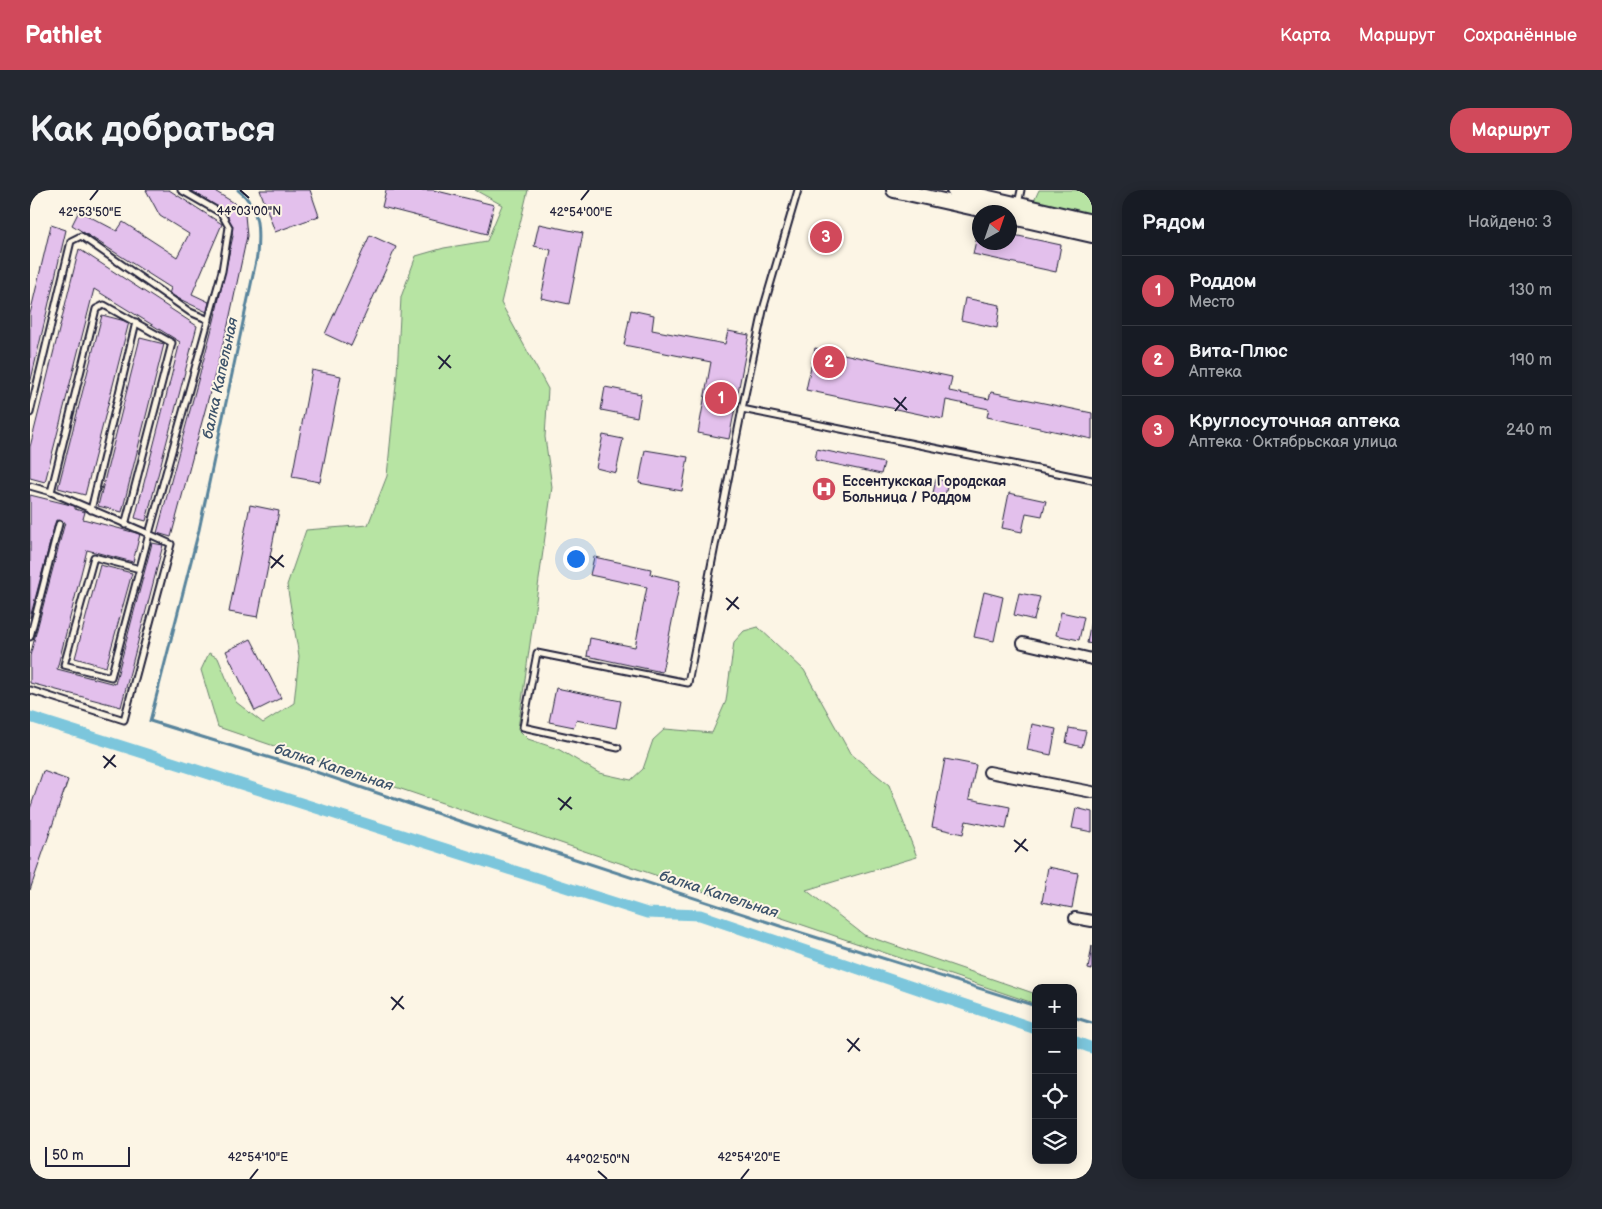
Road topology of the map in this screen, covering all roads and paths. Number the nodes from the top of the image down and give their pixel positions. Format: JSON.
{"nodes":[{"id":1,"x":181,"y":190,"type":"edge"},
{"id":2,"x":798,"y":190,"type":"edge"},
{"id":3,"x":894,"y":190,"type":"edge"},
{"id":4,"x":954,"y":190,"type":"edge"},
{"id":5,"x":1022,"y":190,"type":"edge"},
{"id":6,"x":999,"y":205,"type":"edge"},
{"id":7,"x":1016,"y":205,"type":"edge"},
{"id":8,"x":972,"y":207,"type":"edge"},
{"id":9,"x":1017,"y":210,"type":"edge"},
{"id":10,"x":1017,"y":211,"type":"edge"},
{"id":11,"x":1092,"y":222,"type":"edge"},
{"id":12,"x":1092,"y":235,"type":"edge"},
{"id":13,"x":209,"y":320,"type":"junction"},
{"id":14,"x":136,"y":322,"type":"junction"},
{"id":15,"x":742,"y":409,"type":"junction"},
{"id":16,"x":30,"y":413,"type":"edge"},
{"id":17,"x":1092,"y":480,"type":"edge"},
{"id":18,"x":30,"y":486,"type":"edge"},
{"id":19,"x":51,"y":492,"type":"junction"},
{"id":20,"x":91,"y":510,"type":"junction"},
{"id":21,"x":59,"y":524,"type":"dead end"},
{"id":22,"x":125,"y":525,"type":"junction"},
{"id":23,"x":148,"y":534,"type":"junction"},
{"id":24,"x":140,"y":569,"type":"junction"},
{"id":25,"x":30,"y":637,"type":"edge"},
{"id":26,"x":1022,"y":643,"type":"dead end"},
{"id":27,"x":1092,"y":659,"type":"edge"},
{"id":28,"x":30,"y":690,"type":"edge"},
{"id":29,"x":618,"y":748,"type":"dead end"},
{"id":30,"x":989,"y":772,"type":"dead end"},
{"id":31,"x":1092,"y":792,"type":"edge"},
{"id":32,"x":1075,"y":918,"type":"dead end"},
{"id":33,"x":1092,"y":921,"type":"edge"}],
"edges":[{"from":1,"to":13,"type":"lane"},
{"from":2,"to":15,"type":"lane"},
{"from":3,"to":8,"type":"main road"},
{"from":4,"to":6,"type":"main road"},
{"from":5,"to":7,"type":"lane"},
{"from":9,"to":11,"type":"main road"},
{"from":10,"to":12,"type":"main road"},
{"from":13,"to":16,"type":"lane"},
{"from":13,"to":23,"type":"lane"},
{"from":14,"to":19,"type":"lane"},
{"from":14,"to":20,"type":"lane"},
{"from":14,"to":22,"type":"lane"},
{"from":15,"to":17,"type":"lane"},
{"from":15,"to":29,"type":"lane"},
{"from":18,"to":19,"type":"lane"},
{"from":19,"to":20,"type":"lane"},
{"from":20,"to":22,"type":"lane"},
{"from":21,"to":25,"type":"lane"},
{"from":22,"to":23,"type":"lane"},
{"from":23,"to":24,"type":"lane"},
{"from":23,"to":28,"type":"lane"},
{"from":24,"to":24,"type":"lane"},
{"from":26,"to":27,"type":"street"},
{"from":30,"to":31,"type":"street"},
{"from":32,"to":33,"type":"street"}]}
